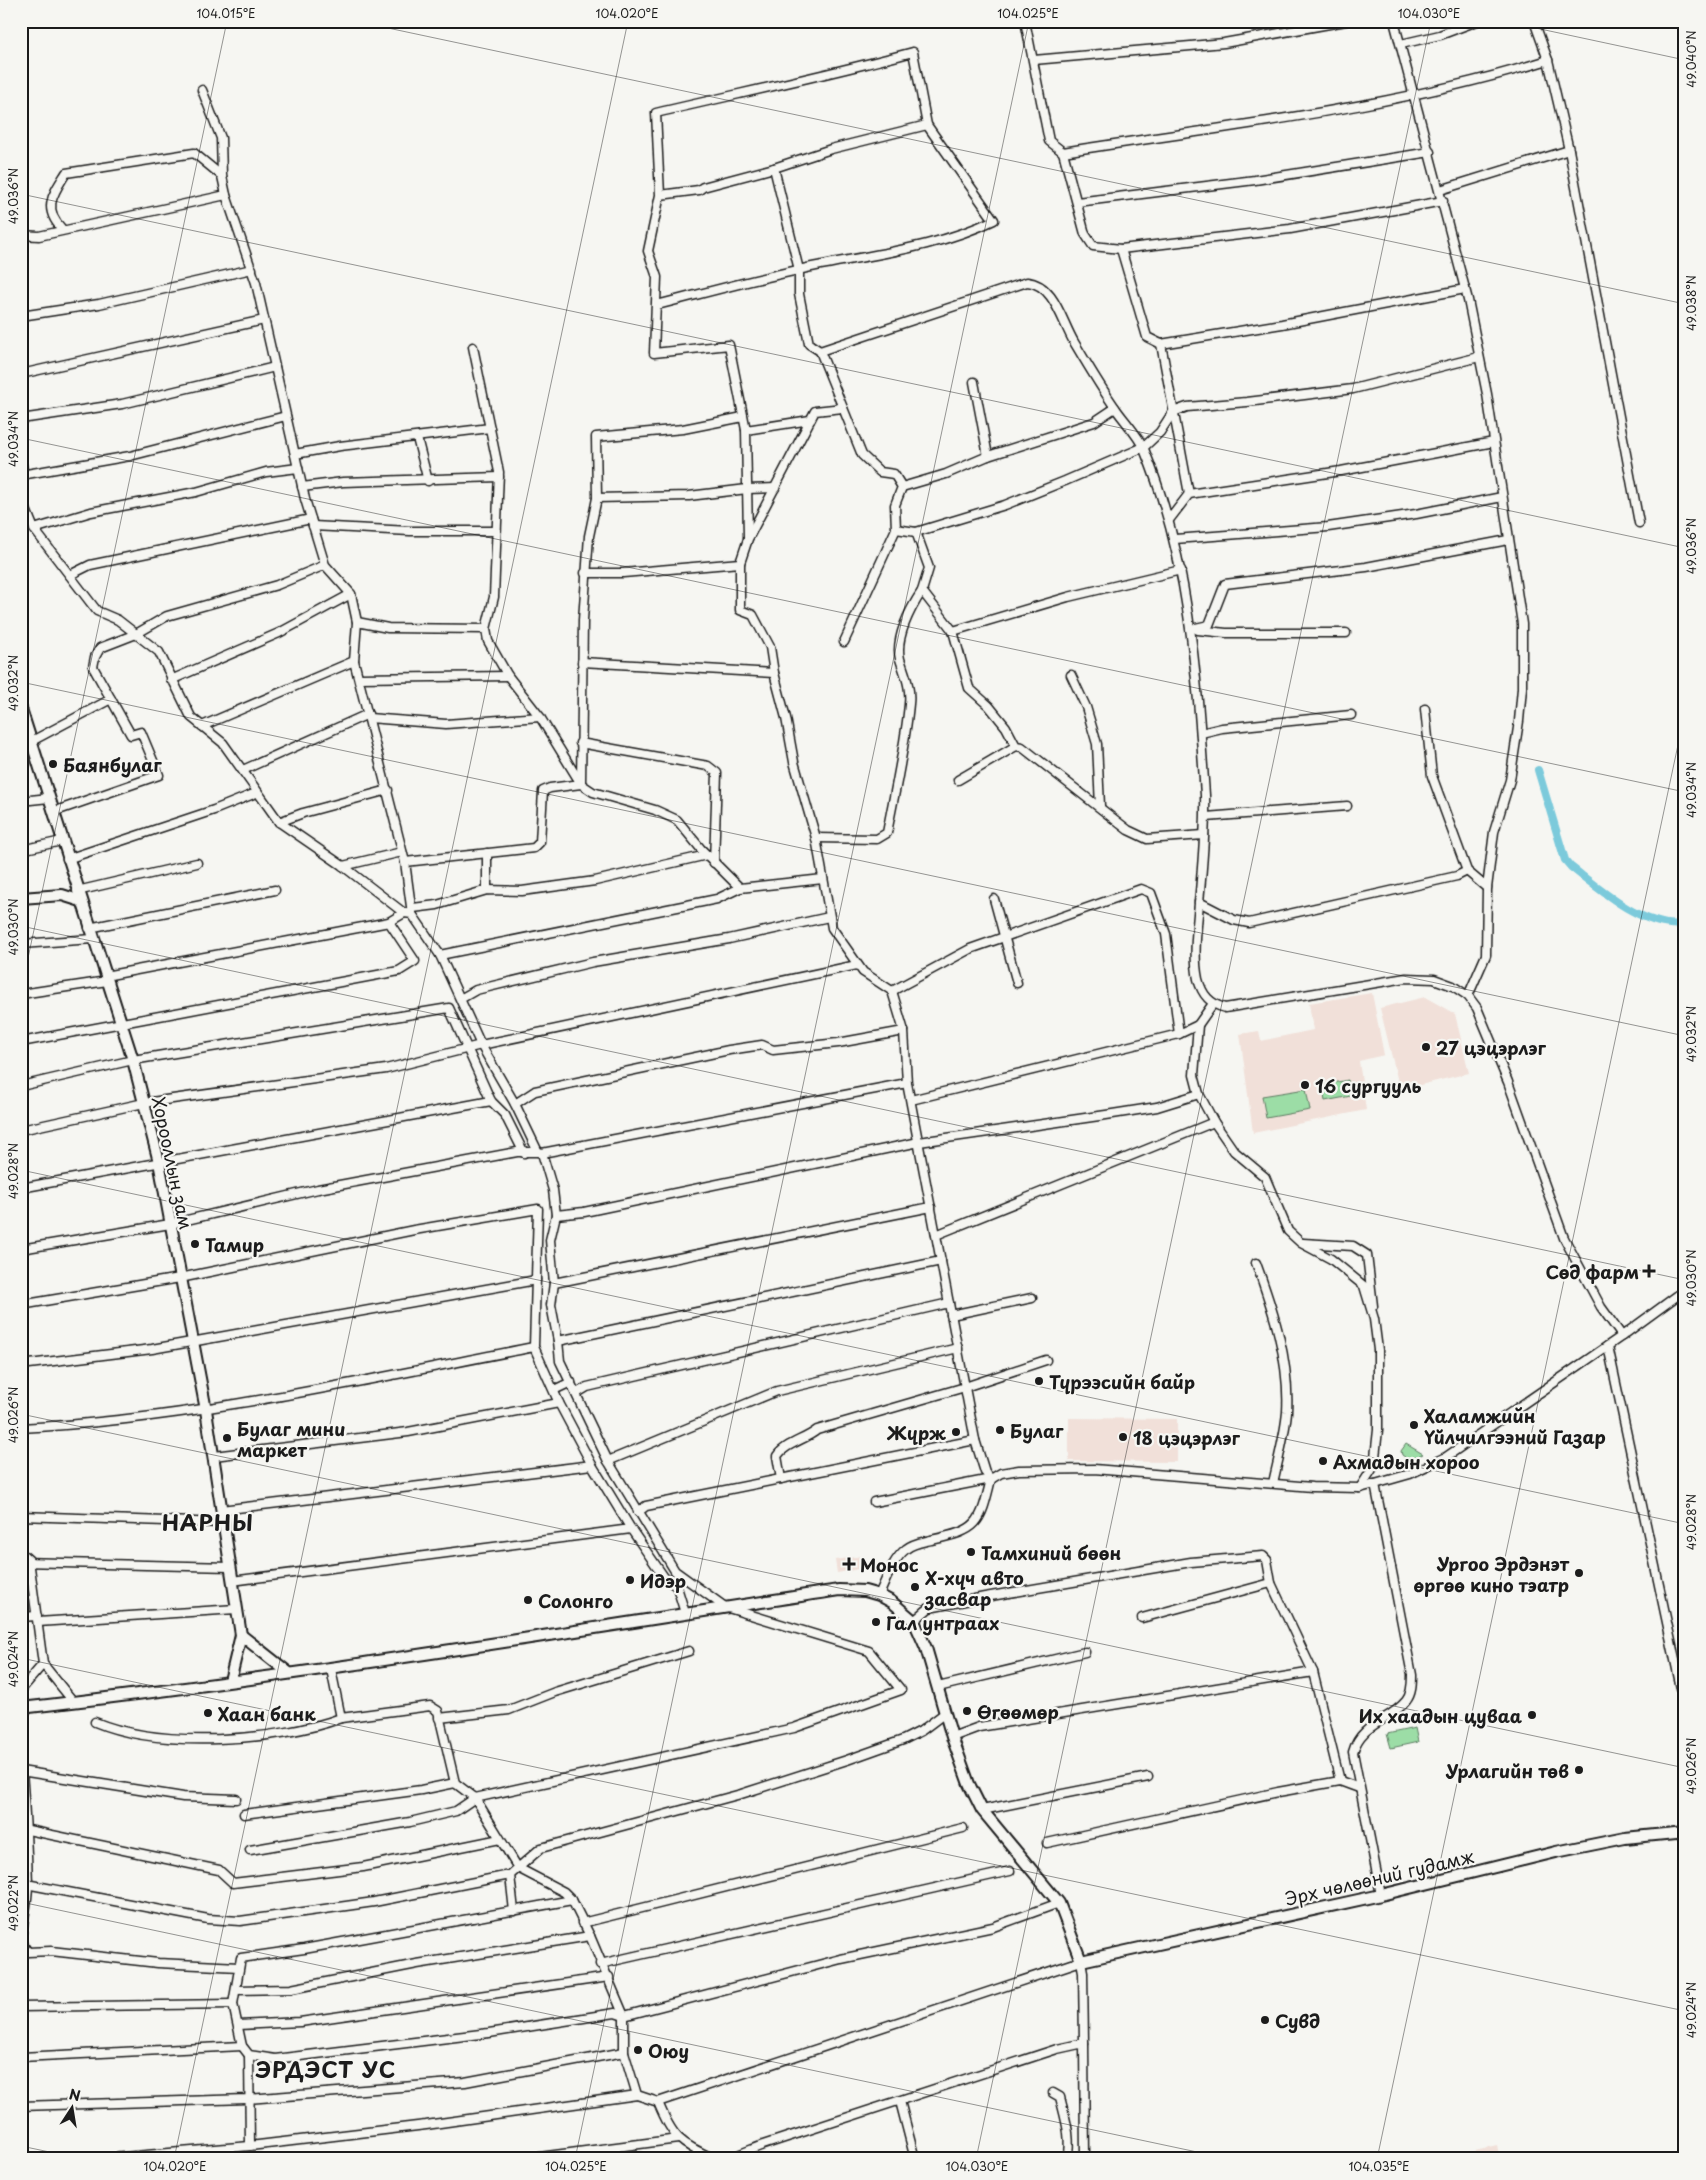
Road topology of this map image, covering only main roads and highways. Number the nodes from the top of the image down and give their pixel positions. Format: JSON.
{"nodes":[{"id":1,"x":21,"y":709,"type":"edge"},
{"id":2,"x":26,"y":742,"type":"edge"},
{"id":3,"x":79,"y":896,"type":"junction"},
{"id":4,"x":21,"y":898,"type":"edge"},
{"id":5,"x":241,"y":1636,"type":"junction"},
{"id":6,"x":289,"y":1673,"type":"junction"},
{"id":7,"x":230,"y":1682,"type":"junction"},
{"id":8,"x":21,"y":1708,"type":"edge"},
{"id":9,"x":1685,"y":1832,"type":"edge"}],
"edges":[{"from":1,"to":2,"type":"main road","name":"Хорооллын зам"},
{"from":2,"to":3,"type":"main road","name":"Хорооллын зам"},
{"from":3,"to":4,"type":"main road"},
{"from":3,"to":5,"type":"main road","name":"Хорооллын зам"},
{"from":5,"to":6,"type":"main road"},
{"from":5,"to":7,"type":"main road","name":"Хорооллын зам"},
{"from":6,"to":7,"type":"main road"},
{"from":6,"to":9,"type":"main road","name":"Эрх чөлөөний гудамж"},
{"from":7,"to":8,"type":"main road"}]}
